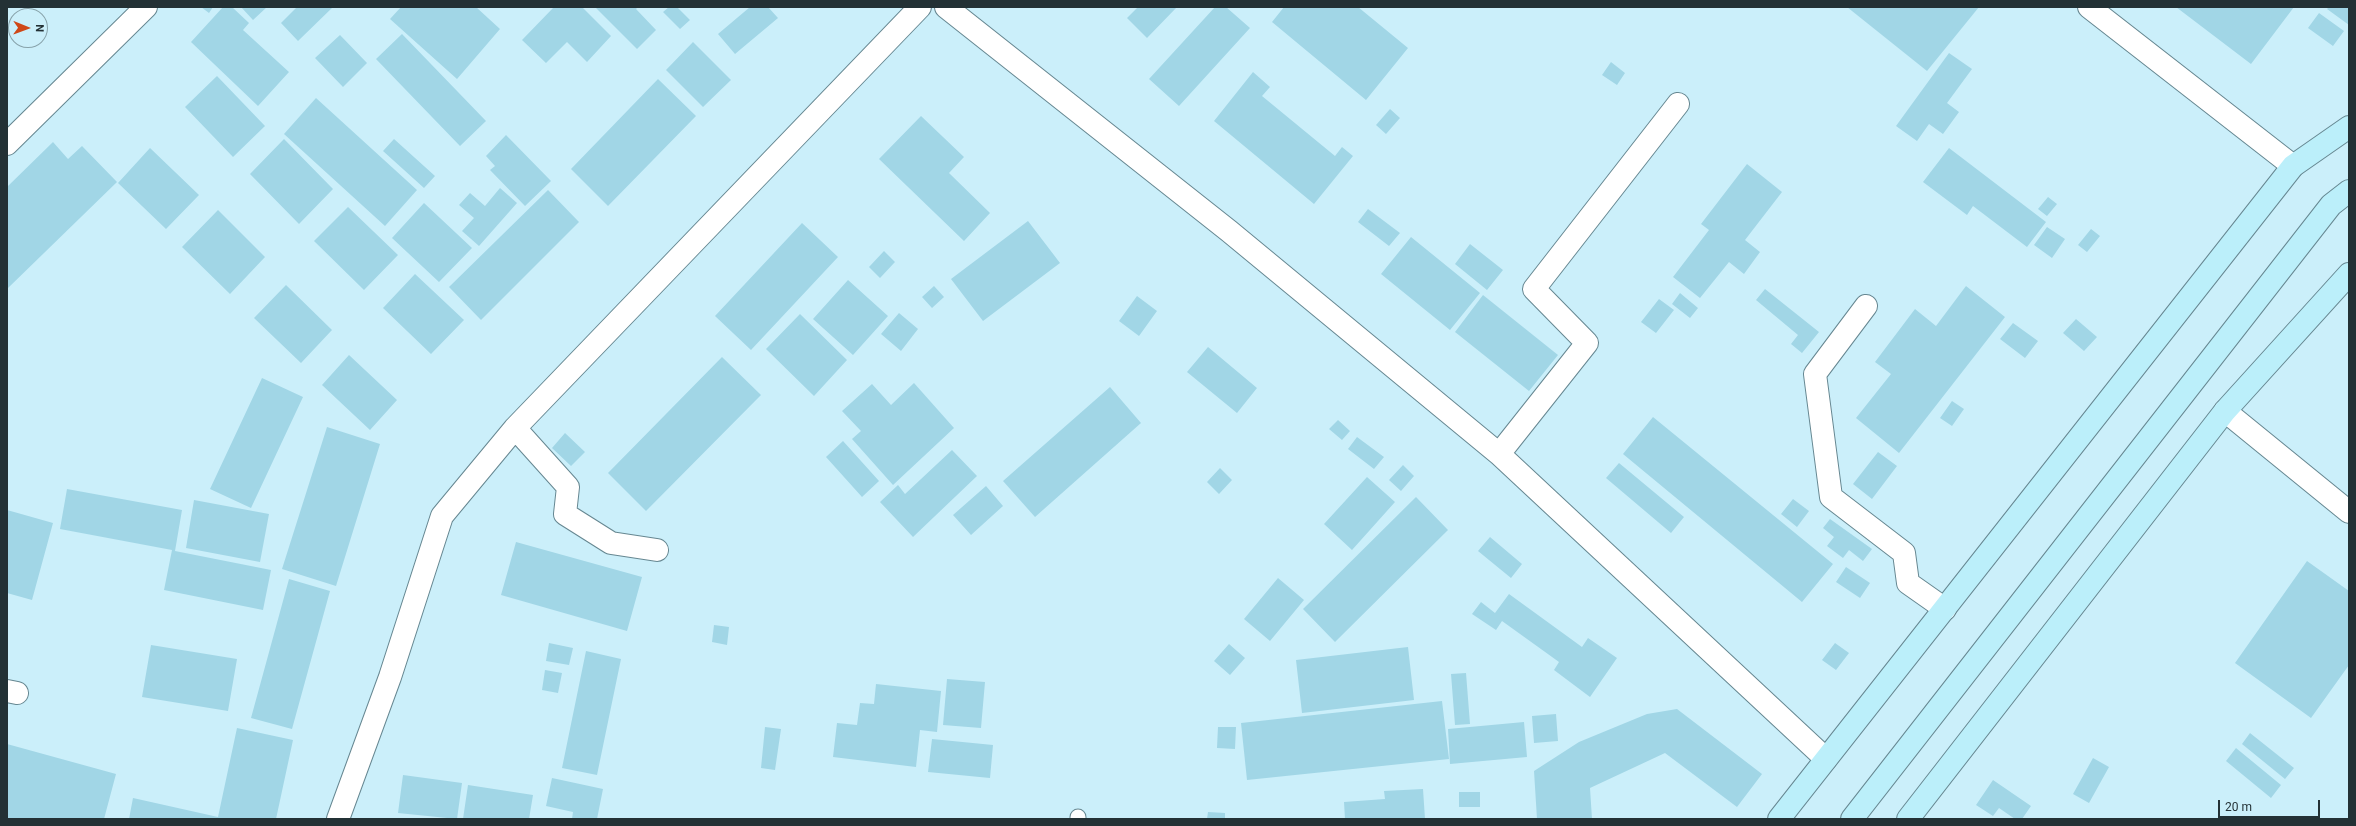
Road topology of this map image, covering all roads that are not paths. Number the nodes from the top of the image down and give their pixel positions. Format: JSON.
{"nodes":[{"id":1,"x":146,"y":7,"type":"edge"},
{"id":2,"x":920,"y":7,"type":"edge"},
{"id":3,"x":946,"y":7,"type":"edge"},
{"id":4,"x":2089,"y":7,"type":"edge"},
{"id":5,"x":1678,"y":104,"type":"dead end"},
{"id":6,"x":2349,"y":127,"type":"edge"},
{"id":7,"x":7,"y":144,"type":"edge"},
{"id":8,"x":2294,"y":166,"type":"junction"},
{"id":9,"x":2349,"y":191,"type":"edge"},
{"id":10,"x":2349,"y":274,"type":"edge"},
{"id":11,"x":1866,"y":306,"type":"dead end"},
{"id":12,"x":2226,"y":411,"type":"junction"},
{"id":13,"x":515,"y":428,"type":"junction"},
{"id":14,"x":1499,"y":454,"type":"junction"},
{"id":15,"x":2349,"y":512,"type":"edge"},
{"id":16,"x":657,"y":550,"type":"dead end"},
{"id":17,"x":1945,"y":609,"type":"junction"},
{"id":18,"x":1826,"y":759,"type":"junction"},
{"id":19,"x":338,"y":819,"type":"edge"},
{"id":20,"x":1779,"y":819,"type":"edge"},
{"id":21,"x":1852,"y":819,"type":"edge"},
{"id":22,"x":1908,"y":819,"type":"edge"}],
"edges":[{"from":1,"to":7,"type":"street"},
{"from":2,"to":13,"type":"street"},
{"from":3,"to":14,"type":"street"},
{"from":4,"to":8,"type":"street"},
{"from":5,"to":14,"type":"street"},
{"from":6,"to":8,"type":"main road"},
{"from":8,"to":17,"type":"main road"},
{"from":9,"to":21,"type":"main road"},
{"from":10,"to":12,"type":"main road"},
{"from":11,"to":17,"type":"street"},
{"from":12,"to":15,"type":"street"},
{"from":12,"to":22,"type":"main road"},
{"from":13,"to":16,"type":"street"},
{"from":13,"to":19,"type":"street"},
{"from":14,"to":18,"type":"street"},
{"from":17,"to":18,"type":"main road"},
{"from":18,"to":20,"type":"main road"}]}
